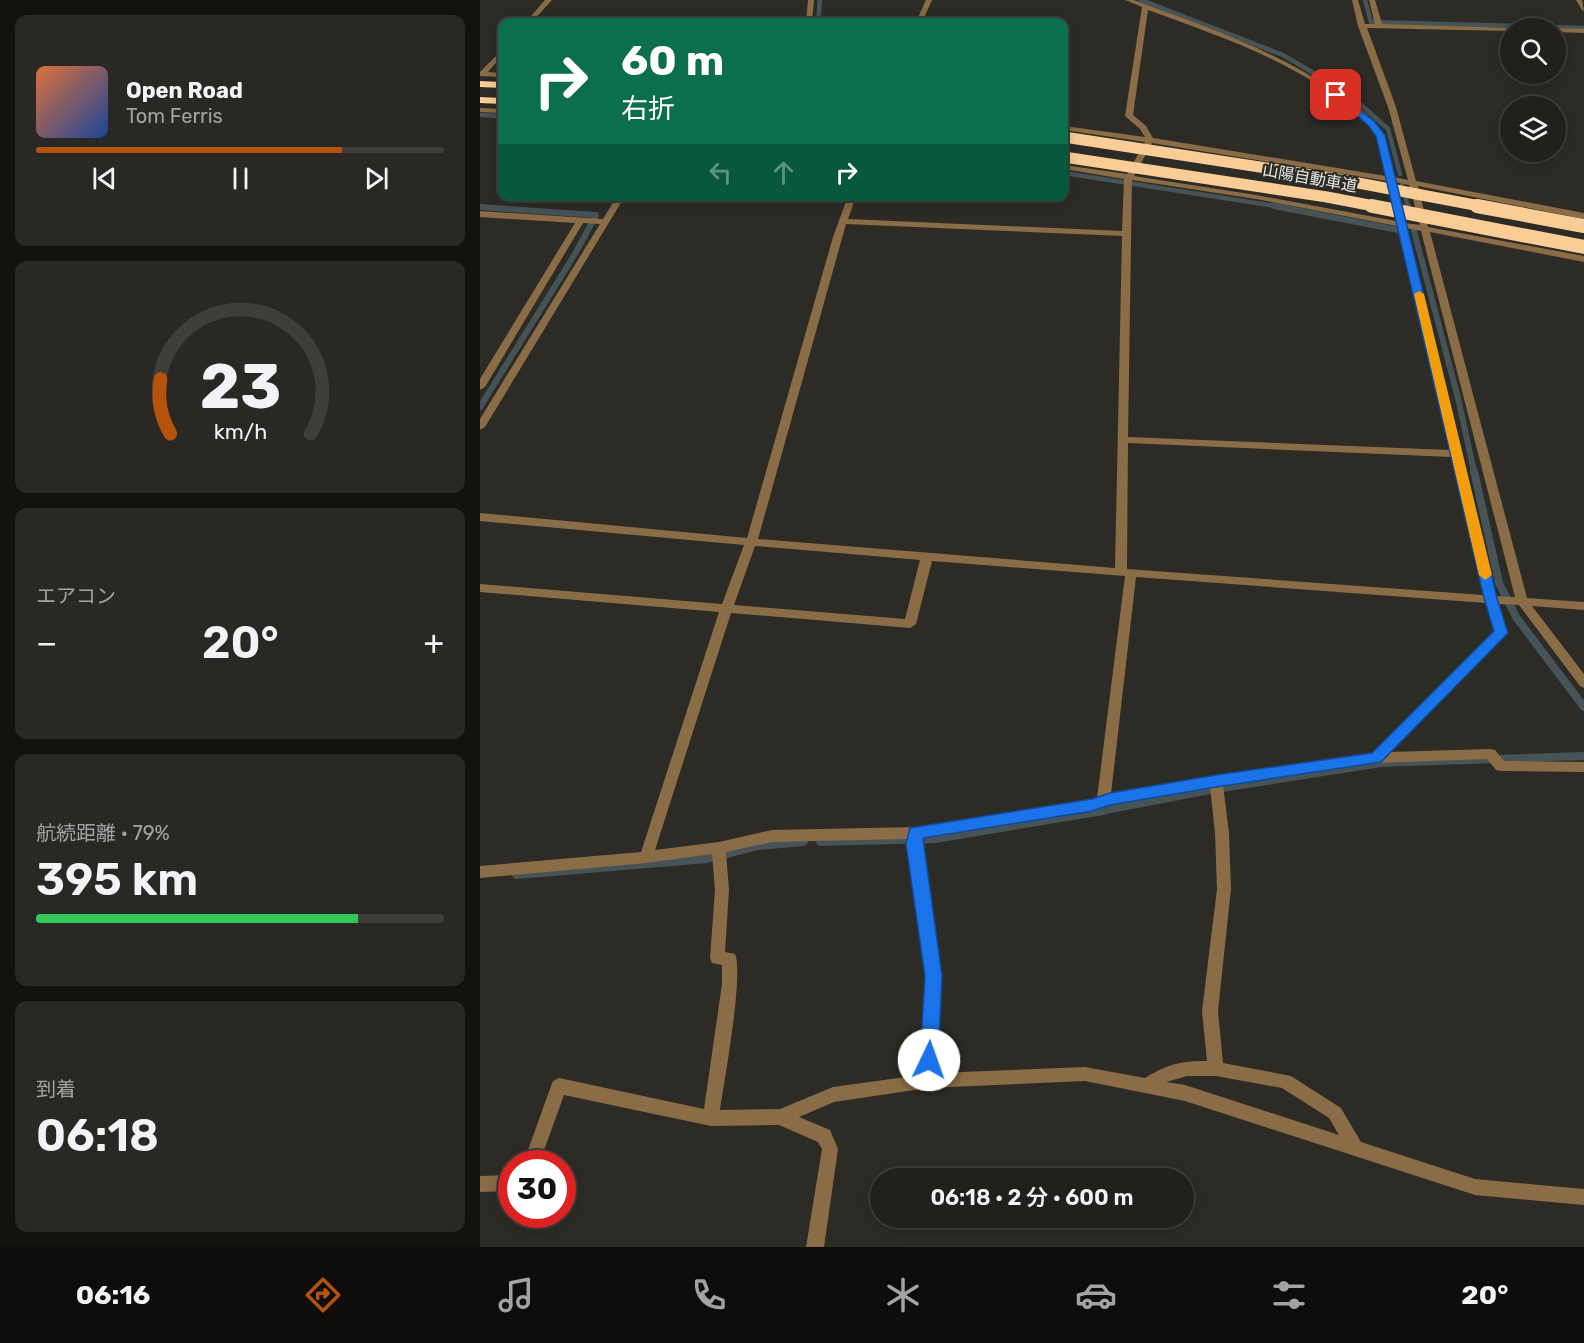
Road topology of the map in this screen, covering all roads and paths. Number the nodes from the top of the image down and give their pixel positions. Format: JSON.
{"nodes":[{"id":1,"x":549,"y":0,"type":"edge"},
{"id":2,"x":811,"y":0,"type":"edge"},
{"id":3,"x":929,"y":0,"type":"edge"},
{"id":4,"x":1128,"y":0,"type":"edge"},
{"id":5,"x":1354,"y":0,"type":"edge"},
{"id":6,"x":1372,"y":0,"type":"edge"},
{"id":7,"x":1579,"y":0,"type":"edge"},
{"id":8,"x":1145,"y":7,"type":"junction"},
{"id":9,"x":1584,"y":9,"type":"edge"},
{"id":10,"x":533,"y":18,"type":"edge"},
{"id":11,"x":809,"y":18,"type":"edge"},
{"id":12,"x":921,"y":18,"type":"edge"},
{"id":13,"x":1379,"y":24,"type":"junction"},
{"id":14,"x":1361,"y":26,"type":"junction"},
{"id":15,"x":1500,"y":29,"type":"edge"},
{"id":16,"x":1566,"y":30,"type":"edge"},
{"id":17,"x":1582,"y":31,"type":"edge"},
{"id":18,"x":498,"y":57,"type":"edge"},
{"id":19,"x":498,"y":75,"type":"edge"},
{"id":20,"x":481,"y":77,"type":"edge"},
{"id":21,"x":498,"y":83,"type":"edge"},
{"id":22,"x":480,"y":99,"type":"edge"},
{"id":23,"x":498,"y":101,"type":"edge"},
{"id":24,"x":480,"y":110,"type":"edge"},
{"id":25,"x":498,"y":111,"type":"edge"},
{"id":26,"x":1068,"y":129,"type":"edge"},
{"id":27,"x":1068,"y":138,"type":"edge"},
{"id":28,"x":1150,"y":139,"type":"junction"},
{"id":29,"x":1068,"y":158,"type":"edge"},
{"id":30,"x":1068,"y":168,"type":"edge"},
{"id":31,"x":1128,"y":180,"type":"junction"},
{"id":32,"x":1391,"y":180,"type":"junction"},
{"id":33,"x":1414,"y":183,"type":"junction"},
{"id":34,"x":617,"y":201,"type":"edge"},
{"id":35,"x":850,"y":201,"type":"edge"},
{"id":36,"x":480,"y":213,"type":"edge"},
{"id":37,"x":1584,"y":216,"type":"edge"},
{"id":38,"x":583,"y":221,"type":"junction"},
{"id":39,"x":843,"y":221,"type":"junction"},
{"id":40,"x":602,"y":222,"type":"junction"},
{"id":41,"x":1402,"y":224,"type":"junction"},
{"id":42,"x":1584,"y":226,"type":"edge"},
{"id":43,"x":1425,"y":228,"type":"junction"},
{"id":44,"x":1128,"y":234,"type":"junction"},
{"id":45,"x":1584,"y":247,"type":"edge"},
{"id":46,"x":1584,"y":259,"type":"edge"},
{"id":47,"x":480,"y":387,"type":"edge"},
{"id":48,"x":480,"y":427,"type":"edge"},
{"id":49,"x":1124,"y":440,"type":"junction"},
{"id":50,"x":1458,"y":454,"type":"junction"},
{"id":51,"x":480,"y":517,"type":"edge"},
{"id":52,"x":751,"y":542,"type":"junction"},
{"id":53,"x":927,"y":556,"type":"junction"},
{"id":54,"x":1126,"y":572,"type":"junction"},
{"id":55,"x":480,"y":588,"type":"edge"},
{"id":56,"x":1495,"y":598,"type":"junction"},
{"id":57,"x":1518,"y":600,"type":"junction"},
{"id":58,"x":1584,"y":606,"type":"edge"},
{"id":59,"x":727,"y":607,"type":"junction"},
{"id":60,"x":1584,"y":683,"type":"edge"},
{"id":61,"x":1376,"y":758,"type":"junction"},
{"id":62,"x":1584,"y":767,"type":"edge"},
{"id":63,"x":1217,"y":786,"type":"junction"},
{"id":64,"x":1103,"y":801,"type":"junction"},
{"id":65,"x":915,"y":838,"type":"junction"},
{"id":66,"x":720,"y":853,"type":"junction"},
{"id":67,"x":646,"y":857,"type":"junction"},
{"id":68,"x":480,"y":872,"type":"edge"},
{"id":69,"x":1216,"y":1069,"type":"junction"},
{"id":70,"x":928,"y":1081,"type":"junction"},
{"id":71,"x":1146,"y":1086,"type":"junction"},
{"id":72,"x":780,"y":1117,"type":"junction"},
{"id":73,"x":711,"y":1118,"type":"junction"},
{"id":74,"x":1355,"y":1147,"type":"junction"},
{"id":75,"x":536,"y":1150,"type":"edge"},
{"id":76,"x":498,"y":1183,"type":"edge"},
{"id":77,"x":480,"y":1184,"type":"edge"},
{"id":78,"x":1584,"y":1197,"type":"edge"},
{"id":79,"x":815,"y":1247,"type":"edge"}],
"edges":[{"from":1,"to":10,"type":"street"},
{"from":2,"to":11,"type":"street"},
{"from":3,"to":12,"type":"street"},
{"from":4,"to":8,"type":"street"},
{"from":5,"to":14,"type":"street"},
{"from":6,"to":13,"type":"street"},
{"from":7,"to":9,"type":"street"},
{"from":8,"to":28,"type":"street"},
{"from":8,"to":32,"type":"street"},
{"from":13,"to":14,"type":"street"},
{"from":13,"to":15,"type":"street"},
{"from":14,"to":33,"type":"street"},
{"from":16,"to":17,"type":"street"},
{"from":18,"to":20,"type":"street"},
{"from":19,"to":20,"type":"street"},
{"from":20,"to":21,"type":"highway"},
{"from":22,"to":23,"type":"highway"},
{"from":24,"to":25,"type":"street"},
{"from":26,"to":28,"type":"street"},
{"from":27,"to":42,"type":"highway","name":"山陽自動車道","bridge":true},
{"from":28,"to":31,"type":"street"},
{"from":28,"to":32,"type":"street"},
{"from":29,"to":45,"type":"highway","name":"山陽自動車道","bridge":true},
{"from":30,"to":31,"type":"street"},
{"from":31,"to":41,"type":"street"},
{"from":31,"to":44,"type":"street"},
{"from":32,"to":33,"type":"street"},
{"from":32,"to":41,"type":"street"},
{"from":33,"to":37,"type":"street"},
{"from":33,"to":43,"type":"street"},
{"from":34,"to":40,"type":"street"},
{"from":35,"to":39,"type":"street"},
{"from":36,"to":38,"type":"street"},
{"from":38,"to":40,"type":"street"},
{"from":38,"to":47,"type":"street"},
{"from":39,"to":44,"type":"street"},
{"from":39,"to":52,"type":"street"},
{"from":40,"to":48,"type":"street"},
{"from":41,"to":43,"type":"street"},
{"from":41,"to":50,"type":"street"},
{"from":43,"to":46,"type":"street"},
{"from":43,"to":57,"type":"street"},
{"from":44,"to":49,"type":"street"},
{"from":49,"to":50,"type":"street"},
{"from":49,"to":54,"type":"street"},
{"from":50,"to":56,"type":"street"},
{"from":51,"to":52,"type":"street"},
{"from":52,"to":53,"type":"street"},
{"from":52,"to":59,"type":"street"},
{"from":53,"to":54,"type":"street"},
{"from":53,"to":59,"type":"street"},
{"from":54,"to":56,"type":"street"},
{"from":54,"to":64,"type":"street"},
{"from":55,"to":59,"type":"street"},
{"from":56,"to":57,"type":"street"},
{"from":56,"to":61,"type":"street"},
{"from":57,"to":58,"type":"street"},
{"from":57,"to":60,"type":"street"},
{"from":59,"to":67,"type":"street"},
{"from":61,"to":62,"type":"street"},
{"from":61,"to":63,"type":"street"},
{"from":63,"to":64,"type":"street"},
{"from":63,"to":69,"type":"street"},
{"from":64,"to":65,"type":"street"},
{"from":65,"to":66,"type":"street"},
{"from":65,"to":70,"type":"street"},
{"from":66,"to":67,"type":"street"},
{"from":66,"to":73,"type":"street"},
{"from":67,"to":68,"type":"street"},
{"from":69,"to":71,"type":"street"},
{"from":69,"to":74,"type":"street"},
{"from":70,"to":71,"type":"street"},
{"from":70,"to":72,"type":"street"},
{"from":71,"to":74,"type":"street"},
{"from":72,"to":73,"type":"street"},
{"from":72,"to":79,"type":"street"},
{"from":73,"to":75,"type":"street"},
{"from":74,"to":78,"type":"street"},
{"from":76,"to":77,"type":"street"}]}
